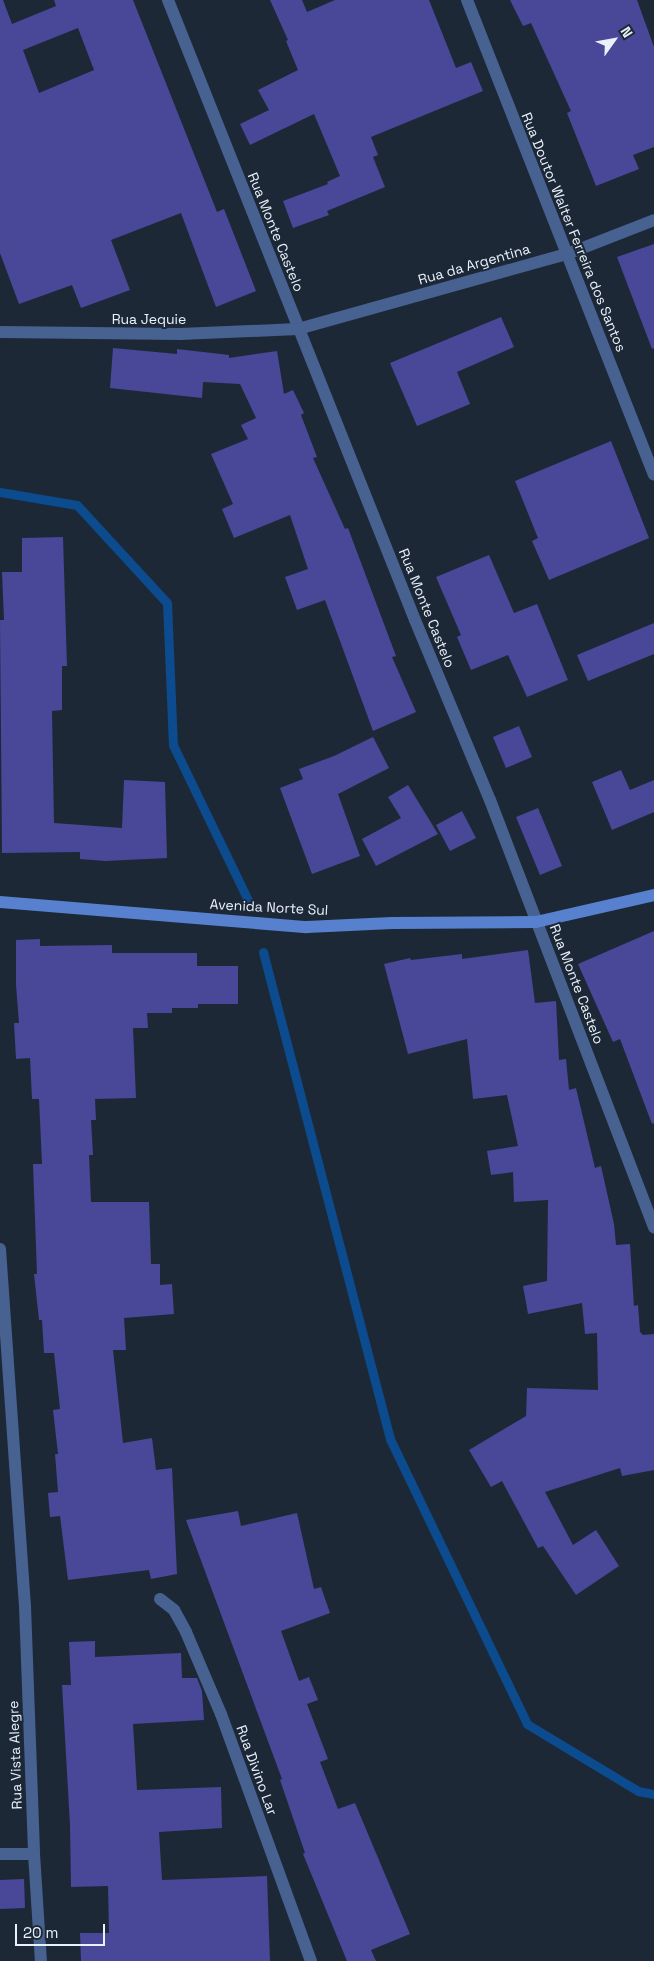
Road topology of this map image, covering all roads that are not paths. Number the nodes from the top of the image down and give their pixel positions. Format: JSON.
{"nodes":[{"id":1,"x":168,"y":0,"type":"edge"},
{"id":2,"x":467,"y":0,"type":"edge"},
{"id":3,"x":654,"y":220,"type":"edge"},
{"id":4,"x":567,"y":254,"type":"junction"},
{"id":5,"x":298,"y":329,"type":"junction"},
{"id":6,"x":0,"y":332,"type":"edge"},
{"id":7,"x":654,"y":475,"type":"edge"},
{"id":8,"x":654,"y":895,"type":"edge"},
{"id":9,"x":0,"y":902,"type":"edge"},
{"id":10,"x":536,"y":922,"type":"junction"},
{"id":11,"x":654,"y":1228,"type":"edge"},
{"id":12,"x":0,"y":1249,"type":"edge"},
{"id":13,"x":160,"y":1599,"type":"dead end"},
{"id":14,"x":0,"y":1854,"type":"edge"},
{"id":15,"x":34,"y":1854,"type":"junction"},
{"id":16,"x":41,"y":1961,"type":"edge"},
{"id":17,"x":311,"y":1961,"type":"edge"}],
"edges":[{"from":1,"to":5,"type":"street","name":"Rua Monte Castelo"},
{"from":2,"to":4,"type":"street","name":"Rua Doutor Walter Ferreira dos Santos"},
{"from":3,"to":4,"type":"street","name":"Rua da Argentina"},
{"from":4,"to":5,"type":"street","name":"Rua da Argentina"},
{"from":4,"to":7,"type":"street","name":"Rua Doutor Walter Ferreira dos Santos"},
{"from":5,"to":6,"type":"street","name":"Rua Jequie"},
{"from":5,"to":10,"type":"street","name":"Rua Monte Castelo"},
{"from":8,"to":10,"type":"street","name":"Avenida Norte Sul"},
{"from":9,"to":10,"type":"street","name":"Avenida Norte Sul"},
{"from":10,"to":11,"type":"street","name":"Rua Monte Castelo"},
{"from":12,"to":15,"type":"street","name":"Rua Vista Alegre"},
{"from":13,"to":17,"type":"street","name":"Rua Divino Lar"},
{"from":14,"to":15,"type":"street"},
{"from":15,"to":16,"type":"street","name":"Rua Vista Alegre"}]}
